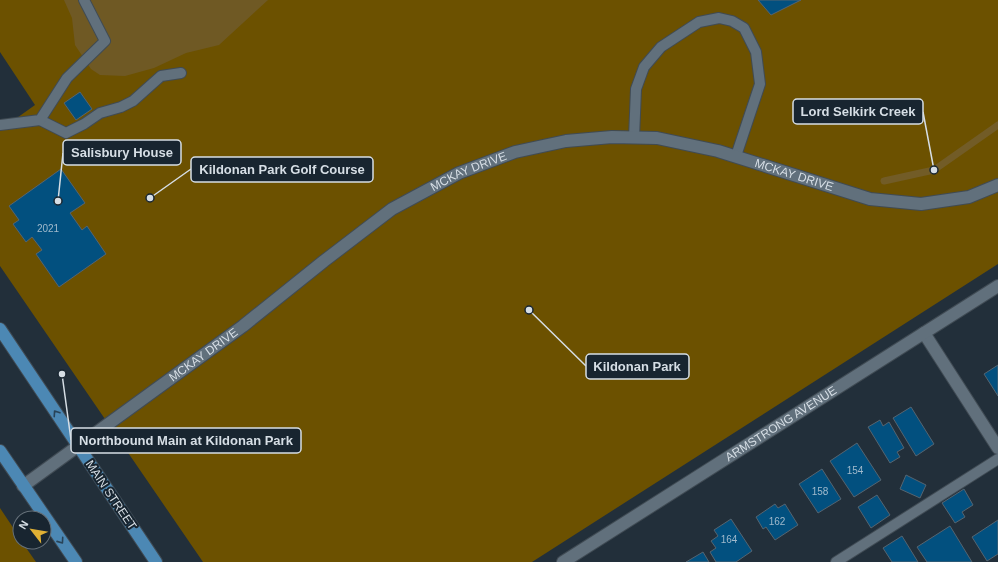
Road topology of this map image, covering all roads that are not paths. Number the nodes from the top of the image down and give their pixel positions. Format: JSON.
{"nodes":[{"id":1,"x":84,"y":0,"type":"edge"},
{"id":2,"x":181,"y":73,"type":"dead end"},
{"id":3,"x":40,"y":120,"type":"junction"},
{"id":4,"x":0,"y":125,"type":"edge"},
{"id":5,"x":634,"y":138,"type":"junction"},
{"id":6,"x":736,"y":156,"type":"junction"},
{"id":7,"x":998,"y":185,"type":"edge"},
{"id":8,"x":998,"y":286,"type":"edge"},
{"id":9,"x":0,"y":329,"type":"edge"},
{"id":10,"x":924,"y":333,"type":"junction"},
{"id":11,"x":79,"y":446,"type":"junction"},
{"id":12,"x":998,"y":448,"type":"edge"},
{"id":13,"x":0,"y":451,"type":"edge"},
{"id":14,"x":998,"y":459,"type":"edge"},
{"id":15,"x":4,"y":465,"type":"edge"},
{"id":16,"x":23,"y":486,"type":"junction"},
{"id":17,"x":76,"y":562,"type":"edge"},
{"id":18,"x":156,"y":562,"type":"edge"},
{"id":19,"x":563,"y":562,"type":"edge"},
{"id":20,"x":836,"y":562,"type":"edge"}],
"edges":[{"from":1,"to":3,"type":"lane"},
{"from":2,"to":3,"type":"lane"},
{"from":3,"to":4,"type":"lane"},
{"from":5,"to":6,"type":"street","name":"MCKAY DRIVE"},
{"from":5,"to":6,"type":"lane"},
{"from":5,"to":11,"type":"street","name":"MCKAY DRIVE"},
{"from":6,"to":7,"type":"street","name":"MCKAY DRIVE"},
{"from":8,"to":10,"type":"street","name":"ARMSTRONG AVENUE"},
{"from":11,"to":9,"type":"main road","name":"MAIN STREET","one_way":true},
{"from":10,"to":12,"type":"street"},
{"from":10,"to":19,"type":"street","name":"ARMSTRONG AVENUE"},
{"from":11,"to":16,"type":"street","name":"MCKAY DRIVE"},
{"from":11,"to":18,"type":"main road","name":"MAIN STREET"},
{"from":13,"to":15,"type":"main road"},
{"from":14,"to":20,"type":"lane"},
{"from":15,"to":16,"type":"main road"},
{"from":16,"to":17,"type":"main road","one_way":true}]}
